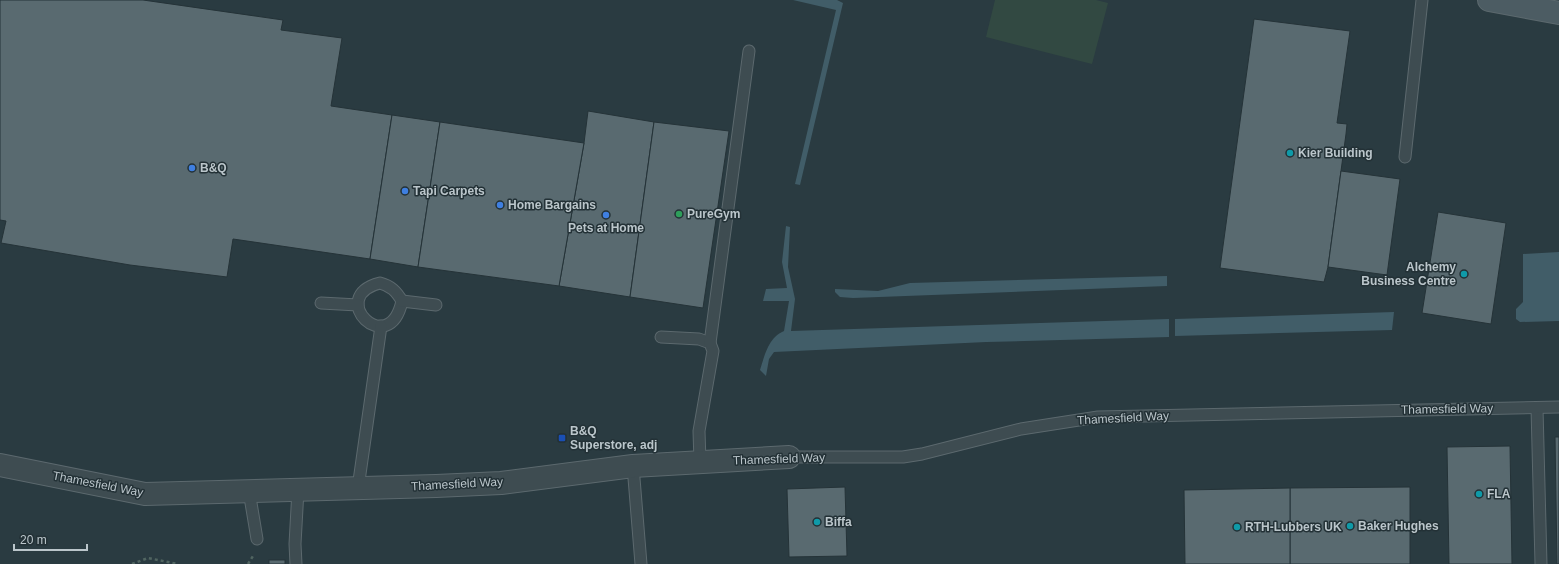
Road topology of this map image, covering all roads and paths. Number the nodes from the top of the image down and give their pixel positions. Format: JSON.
{"nodes":[{"id":1,"x":1422,"y":0,"type":"edge"},
{"id":2,"x":1489,"y":0,"type":"edge"},
{"id":3,"x":1559,"y":13,"type":"edge"},
{"id":4,"x":749,"y":51,"type":"dead end"},
{"id":5,"x":1405,"y":157,"type":"dead end"},
{"id":6,"x":402,"y":301,"type":"junction"},
{"id":7,"x":321,"y":303,"type":"dead end"},
{"id":8,"x":358,"y":305,"type":"junction"},
{"id":9,"x":436,"y":305,"type":"dead end"},
{"id":10,"x":381,"y":326,"type":"junction"},
{"id":11,"x":661,"y":337,"type":"dead end"},
{"id":12,"x":710,"y":343,"type":"junction"},
{"id":13,"x":1559,"y":407,"type":"edge"},
{"id":14,"x":1537,"y":408,"type":"junction"},
{"id":15,"x":789,"y":457,"type":"joint"},
{"id":16,"x":700,"y":462,"type":"junction"},
{"id":17,"x":0,"y":465,"type":"edge"},
{"id":18,"x":633,"y":466,"type":"junction"},
{"id":19,"x":358,"y":488,"type":"junction"},
{"id":20,"x":249,"y":490,"type":"junction"},
{"id":21,"x":298,"y":490,"type":"junction"},
{"id":22,"x":257,"y":539,"type":"dead end"},
{"id":23,"x":132,"y":564,"type":"edge"},
{"id":24,"x":178,"y":564,"type":"edge"},
{"id":25,"x":296,"y":564,"type":"edge"},
{"id":26,"x":641,"y":564,"type":"edge"},
{"id":27,"x":1541,"y":564,"type":"edge"}],
"edges":[{"from":1,"to":5,"type":"lane"},
{"from":2,"to":3,"type":"street"},
{"from":4,"to":12,"type":"lane"},
{"from":6,"to":8,"type":"lane"},
{"from":6,"to":9,"type":"lane"},
{"from":6,"to":10,"type":"lane"},
{"from":7,"to":8,"type":"lane"},
{"from":8,"to":10,"type":"lane"},
{"from":10,"to":19,"type":"lane"},
{"from":11,"to":12,"type":"lane"},
{"from":12,"to":16,"type":"lane"},
{"from":13,"to":14,"type":"lane","name":"Thamesfield Way"},
{"from":14,"to":15,"type":"lane","name":"Thamesfield Way"},
{"from":14,"to":27,"type":"lane"},
{"from":15,"to":16,"type":"street","name":"Thamesfield Way"},
{"from":16,"to":18,"type":"street","name":"Thamesfield Way"},
{"from":17,"to":20,"type":"street","name":"Thamesfield Way"},
{"from":18,"to":19,"type":"street","name":"Thamesfield Way"},
{"from":18,"to":26,"type":"lane"},
{"from":19,"to":21,"type":"street","name":"Thamesfield Way"},
{"from":20,"to":21,"type":"street","name":"Thamesfield Way"},
{"from":20,"to":22,"type":"lane"},
{"from":21,"to":25,"type":"lane"},
{"from":23,"to":24,"type":"path"}]}
